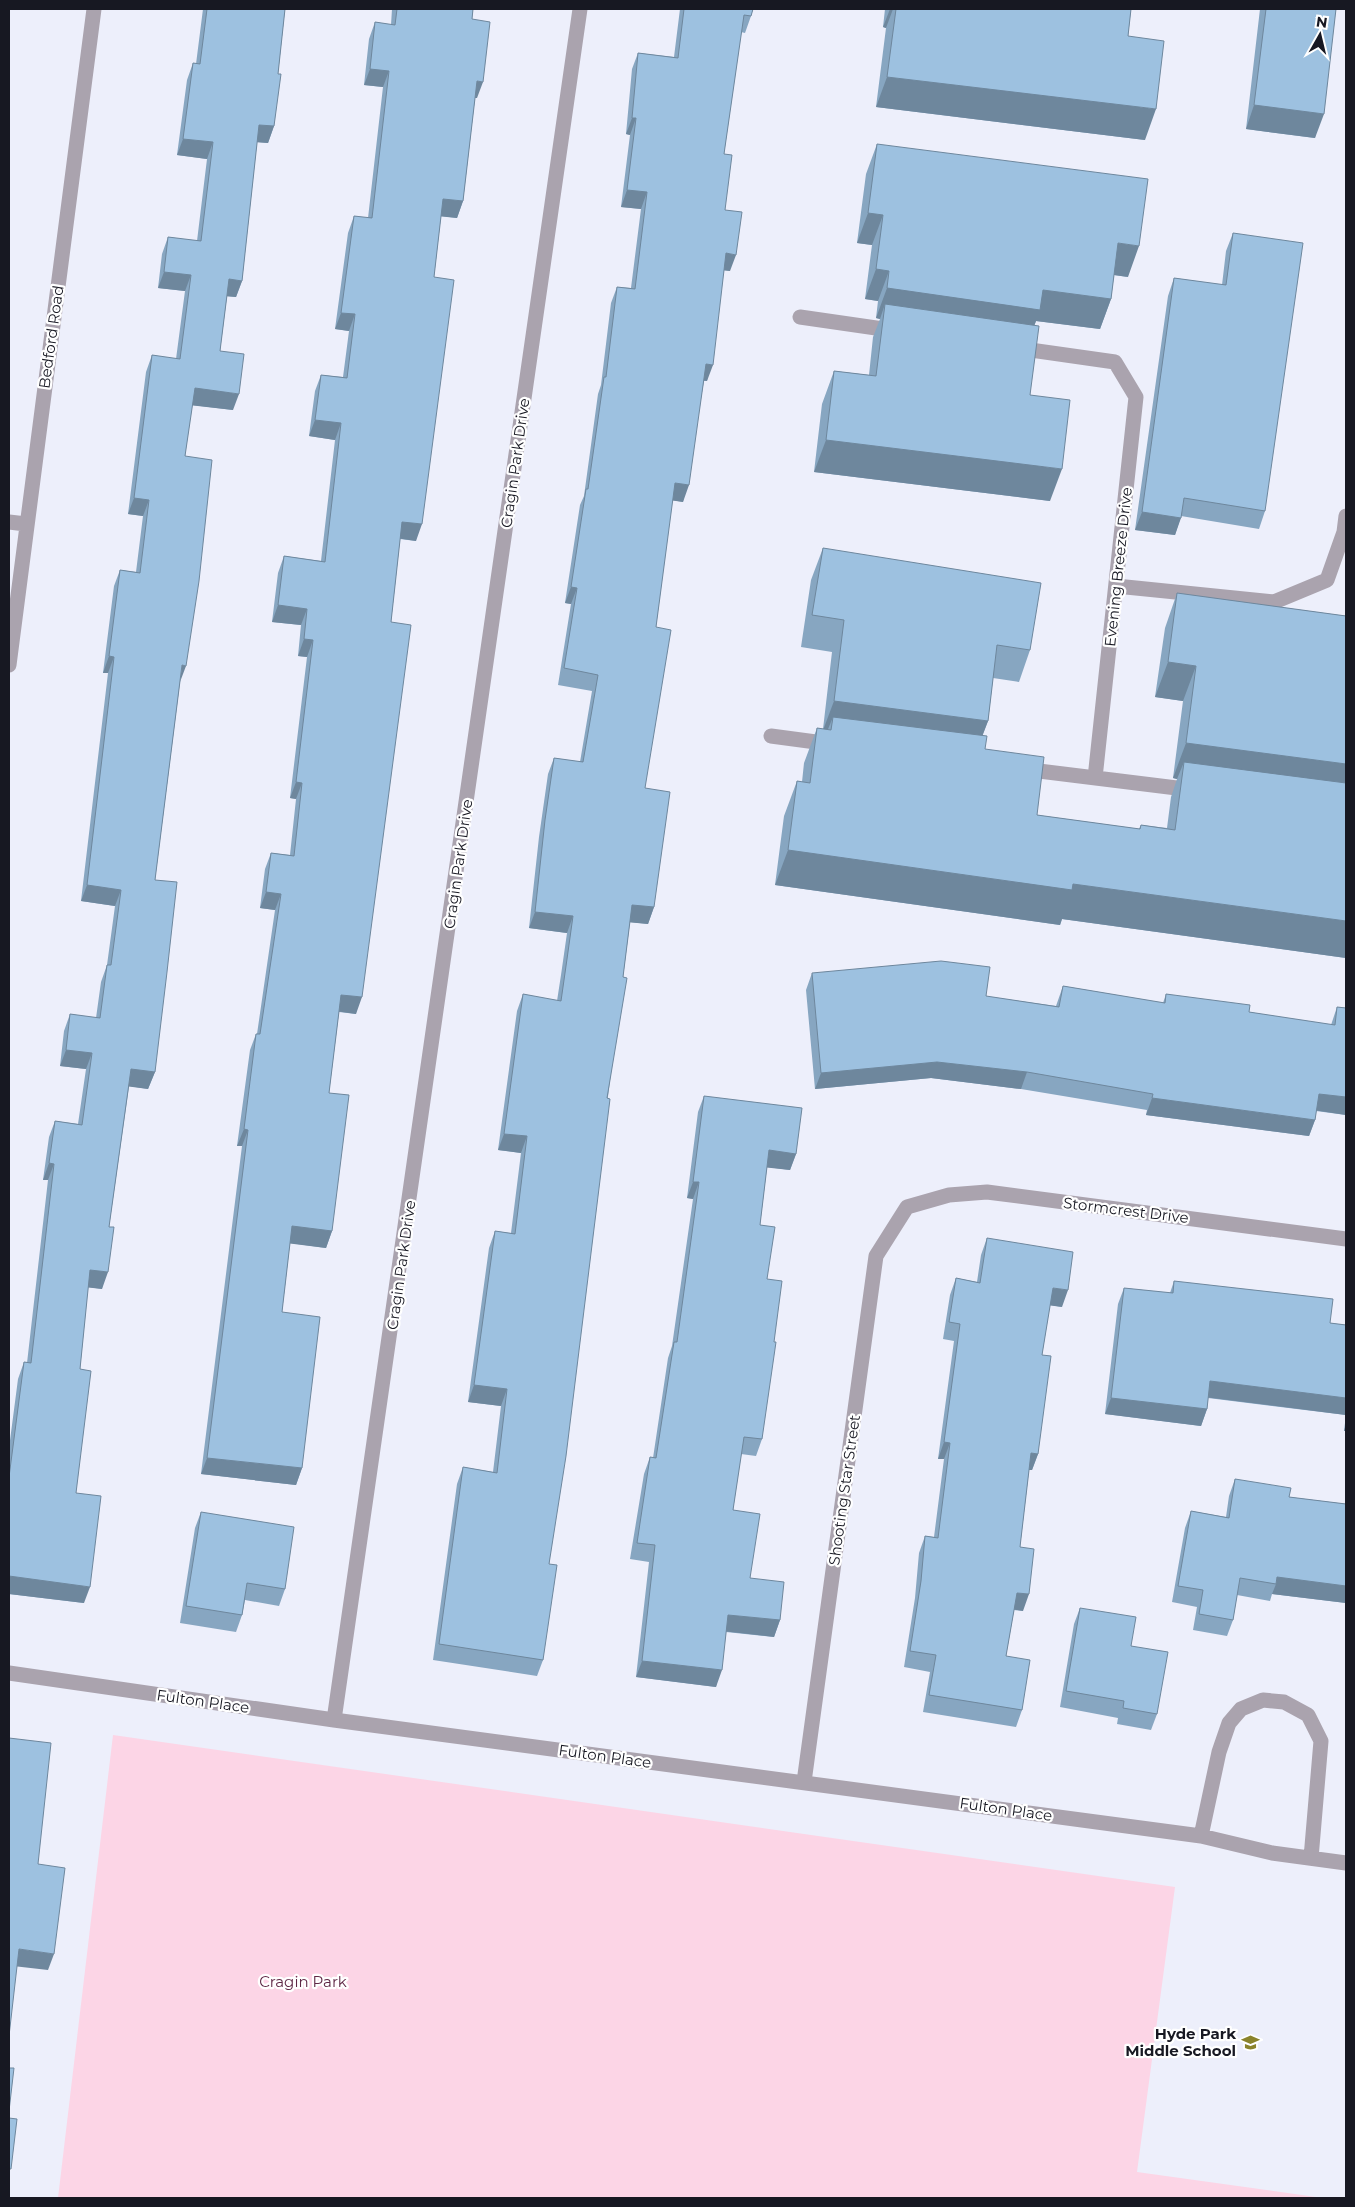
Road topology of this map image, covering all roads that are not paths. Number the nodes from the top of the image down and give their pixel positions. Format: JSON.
{"nodes":[{"id":1,"x":94,"y":9,"type":"edge"},
{"id":2,"x":580,"y":9,"type":"edge"},
{"id":3,"x":800,"y":316,"type":"dead end"},
{"id":4,"x":908,"y":332,"type":"edge"},
{"id":5,"x":997,"y":345,"type":"edge"},
{"id":6,"x":1346,"y":516,"type":"edge"},
{"id":7,"x":9,"y":522,"type":"edge"},
{"id":8,"x":26,"y":524,"type":"junction"},
{"id":9,"x":1116,"y":586,"type":"junction"},
{"id":10,"x":9,"y":665,"type":"edge"},
{"id":11,"x":771,"y":736,"type":"dead end"},
{"id":12,"x":850,"y":746,"type":"edge"},
{"id":13,"x":1007,"y":767,"type":"edge"},
{"id":14,"x":1096,"y":778,"type":"junction"},
{"id":15,"x":1211,"y":793,"type":"edge"},
{"id":16,"x":907,"y":1207,"type":"joint"},
{"id":17,"x":1346,"y":1239,"type":"edge"},
{"id":18,"x":9,"y":1673,"type":"edge"},
{"id":19,"x":334,"y":1720,"type":"junction"},
{"id":20,"x":804,"y":1782,"type":"junction"},
{"id":21,"x":1201,"y":1836,"type":"junction"},
{"id":22,"x":1311,"y":1858,"type":"junction"},
{"id":23,"x":1346,"y":1863,"type":"edge"}],
"edges":[{"from":1,"to":8,"type":"street","name":"Bedford Road"},
{"from":2,"to":19,"type":"street","name":"Cragin Park Drive"},
{"from":3,"to":4,"type":"street"},
{"from":5,"to":9,"type":"street","name":"Evening Breeze Drive"},
{"from":6,"to":9,"type":"street"},
{"from":7,"to":8,"type":"street"},
{"from":8,"to":10,"type":"street","name":"Bedford Road"},
{"from":9,"to":14,"type":"street","name":"Evening Breeze Drive"},
{"from":11,"to":12,"type":"street"},
{"from":13,"to":14,"type":"street"},
{"from":14,"to":15,"type":"street"},
{"from":16,"to":17,"type":"street","name":"Stormcrest Drive"},
{"from":16,"to":20,"type":"street","name":"Shooting Star Street"},
{"from":18,"to":19,"type":"street","name":"Fulton Place"},
{"from":19,"to":20,"type":"street","name":"Fulton Place"},
{"from":20,"to":21,"type":"street","name":"Fulton Place"},
{"from":21,"to":22,"type":"street","name":"Fulton Place"},
{"from":21,"to":22,"type":"street"},
{"from":22,"to":23,"type":"street","name":"Fulton Place"}]}
